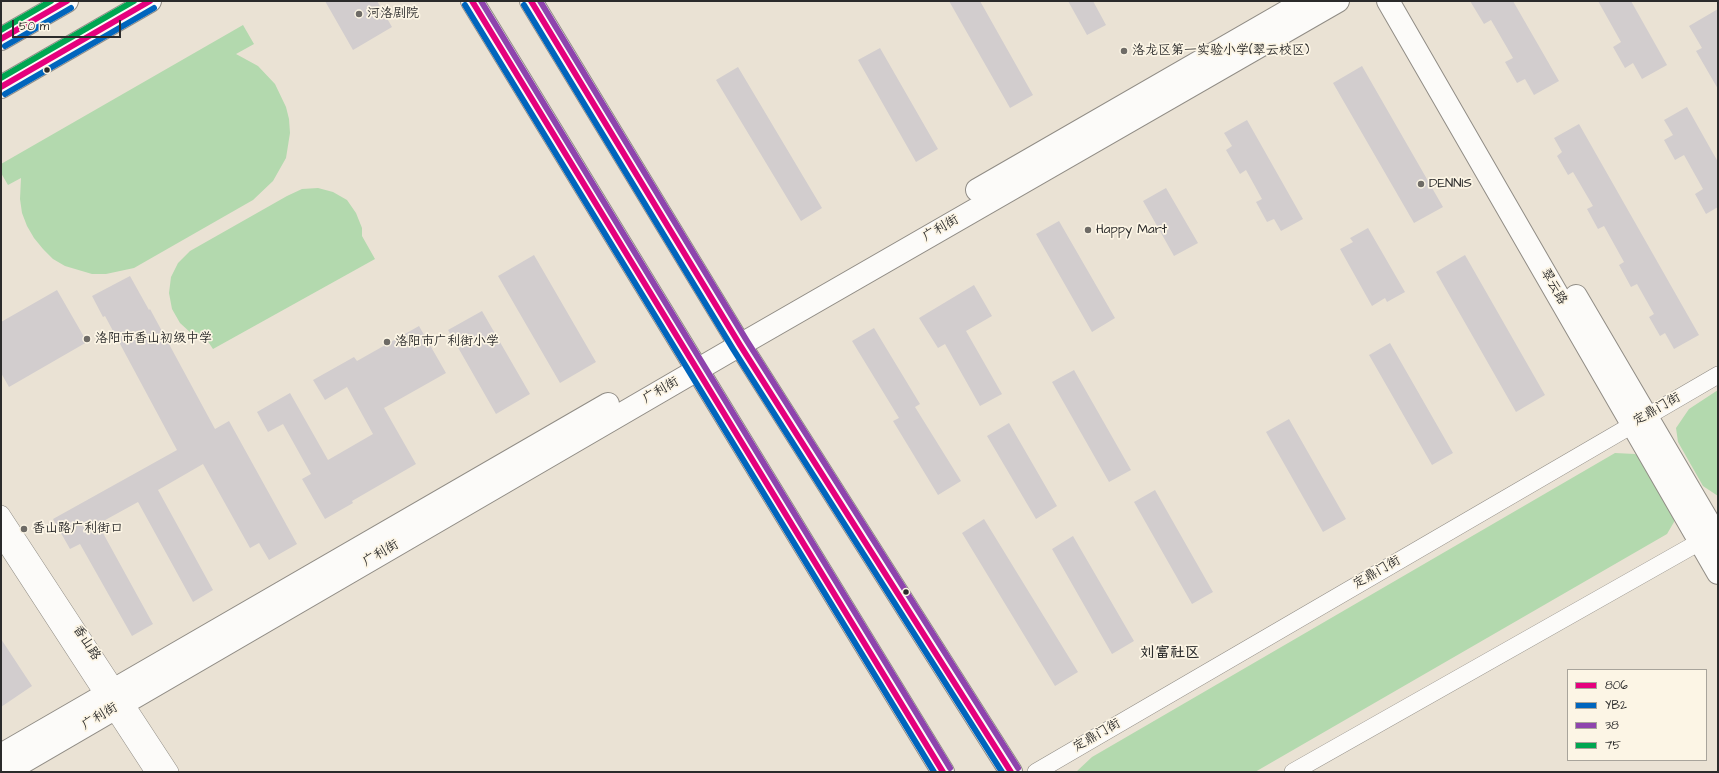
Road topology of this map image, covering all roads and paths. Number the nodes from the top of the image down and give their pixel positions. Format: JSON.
{"nodes":[{"id":1,"x":67,"y":1,"type":"edge"},
{"id":2,"x":150,"y":1,"type":"edge"},
{"id":3,"x":472,"y":1,"type":"edge"},
{"id":4,"x":531,"y":1,"type":"edge"},
{"id":5,"x":1305,"y":1,"type":"edge"},
{"id":6,"x":1338,"y":1,"type":"edge"},
{"id":7,"x":1388,"y":1,"type":"edge"},
{"id":8,"x":1402,"y":1,"type":"edge"},
{"id":9,"x":1,"y":39,"type":"edge"},
{"id":10,"x":1,"y":86,"type":"edge"},
{"id":11,"x":736,"y":339,"type":"junction"},
{"id":12,"x":694,"y":363,"type":"junction"},
{"id":13,"x":1718,"y":375,"type":"edge"},
{"id":14,"x":1639,"y":420,"type":"junction"},
{"id":15,"x":1,"y":514,"type":"edge"},
{"id":16,"x":1713,"y":536,"type":"edge"},
{"id":17,"x":1,"y":537,"type":"edge"},
{"id":18,"x":1718,"y":573,"type":"edge"},
{"id":19,"x":114,"y":699,"type":"junction"},
{"id":20,"x":1,"y":755,"type":"edge"},
{"id":21,"x":6,"y":772,"type":"edge"},
{"id":22,"x":154,"y":772,"type":"edge"},
{"id":23,"x":170,"y":772,"type":"edge"},
{"id":24,"x":943,"y":772,"type":"edge"},
{"id":25,"x":1012,"y":772,"type":"edge"},
{"id":26,"x":1036,"y":772,"type":"edge"},
{"id":27,"x":1293,"y":772,"type":"edge"}],
"edges":[{"from":1,"to":9,"type":"street"},
{"from":2,"to":10,"type":"street"},
{"from":3,"to":12,"type":"street"},
{"from":4,"to":11,"type":"street"},
{"from":5,"to":11,"type":"street","name":"广利街"},
{"from":6,"to":11,"type":"street","name":"广利街"},
{"from":7,"to":14,"type":"street","name":"翠云路"},
{"from":8,"to":14,"type":"street","name":"翠云路"},
{"from":11,"to":12,"type":"street","name":"广利街"},
{"from":11,"to":25,"type":"street"},
{"from":12,"to":19,"type":"street","name":"广利街"},
{"from":12,"to":24,"type":"street"},
{"from":13,"to":14,"type":"street","name":"定鼎门街"},
{"from":14,"to":16,"type":"street","name":"翠云路"},
{"from":14,"to":26,"type":"street","name":"定鼎门街"},
{"from":15,"to":19,"type":"street","name":"香山路"},
{"from":16,"to":18,"type":"street","name":"翠云路"},
{"from":16,"to":27,"type":"street"},
{"from":17,"to":19,"type":"street","name":"香山路"},
{"from":19,"to":20,"type":"street","name":"广利街"},
{"from":19,"to":21,"type":"street","name":"广利街"},
{"from":19,"to":22,"type":"street","name":"香山路"},
{"from":19,"to":23,"type":"street","name":"香山路"}]}
